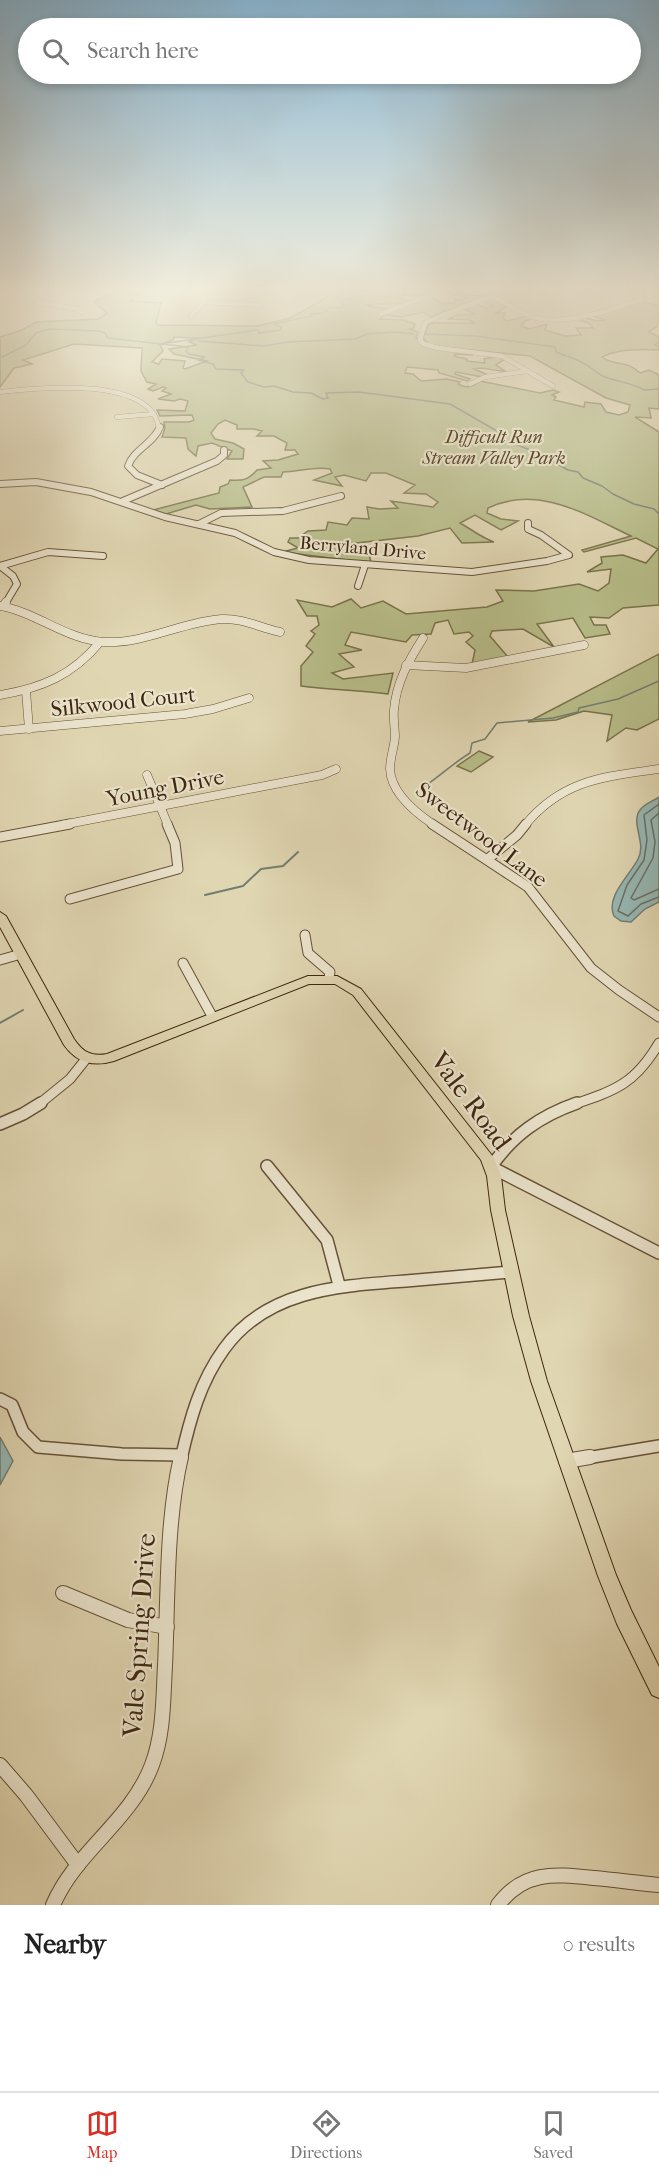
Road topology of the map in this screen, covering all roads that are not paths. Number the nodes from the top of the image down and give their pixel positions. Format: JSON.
{"nodes":[{"id":1,"x":481,"y":379,"type":"edge"},
{"id":2,"x":541,"y":379,"type":"edge"},
{"id":3,"x":470,"y":384,"type":"dead end"},
{"id":4,"x":553,"y":386,"type":"dead end"},
{"id":5,"x":1,"y":391,"type":"edge"},
{"id":6,"x":0,"y":398,"type":"edge"},
{"id":7,"x":154,"y":414,"type":"junction"},
{"id":8,"x":117,"y":417,"type":"dead end"},
{"id":9,"x":224,"y":450,"type":"dead end"},
{"id":10,"x":0,"y":484,"type":"edge"},
{"id":11,"x":162,"y":485,"type":"junction"},
{"id":12,"x":340,"y":496,"type":"dead end"},
{"id":13,"x":123,"y":501,"type":"junction"},
{"id":14,"x":528,"y":523,"type":"dead end"},
{"id":15,"x":199,"y":524,"type":"junction"},
{"id":16,"x":103,"y":556,"type":"dead end"},
{"id":17,"x":365,"y":565,"type":"junction"},
{"id":18,"x":0,"y":566,"type":"edge"},
{"id":19,"x":358,"y":586,"type":"dead end"},
{"id":20,"x":1,"y":606,"type":"edge"},
{"id":21,"x":280,"y":632,"type":"dead end"},
{"id":22,"x":423,"y":638,"type":"dead end"},
{"id":23,"x":100,"y":642,"type":"junction"},
{"id":24,"x":584,"y":645,"type":"dead end"},
{"id":25,"x":406,"y":665,"type":"junction"},
{"id":26,"x":26,"y":691,"type":"junction"},
{"id":27,"x":0,"y":695,"type":"edge"},
{"id":28,"x":249,"y":698,"type":"dead end"},
{"id":29,"x":29,"y":729,"type":"junction"},
{"id":30,"x":0,"y":731,"type":"edge"},
{"id":31,"x":659,"y":769,"type":"edge"},
{"id":32,"x":336,"y":770,"type":"dead end"},
{"id":33,"x":147,"y":776,"type":"dead end"},
{"id":34,"x":158,"y":807,"type":"junction"},
{"id":35,"x":0,"y":837,"type":"edge"},
{"id":36,"x":489,"y":858,"type":"junction"},
{"id":37,"x":70,"y":899,"type":"dead end"},
{"id":38,"x":0,"y":916,"type":"edge"},
{"id":39,"x":305,"y":935,"type":"dead end"},
{"id":40,"x":21,"y":954,"type":"junction"},
{"id":41,"x":0,"y":960,"type":"edge"},
{"id":42,"x":183,"y":963,"type":"dead end"},
{"id":43,"x":329,"y":978,"type":"junction"},
{"id":44,"x":212,"y":1016,"type":"junction"},
{"id":45,"x":659,"y":1017,"type":"edge"},
{"id":46,"x":659,"y":1043,"type":"edge"},
{"id":47,"x":86,"y":1059,"type":"junction"},
{"id":48,"x":0,"y":1124,"type":"edge"},
{"id":49,"x":267,"y":1166,"type":"dead end"},
{"id":50,"x":491,"y":1167,"type":"junction"},
{"id":51,"x":659,"y":1253,"type":"edge"},
{"id":52,"x":511,"y":1272,"type":"junction"},
{"id":53,"x":339,"y":1285,"type":"junction"},
{"id":54,"x":0,"y":1399,"type":"edge"},
{"id":55,"x":659,"y":1446,"type":"edge"},
{"id":56,"x":181,"y":1455,"type":"junction"},
{"id":57,"x":566,"y":1461,"type":"junction"},
{"id":58,"x":63,"y":1593,"type":"dead end"},
{"id":59,"x":167,"y":1628,"type":"junction"},
{"id":60,"x":659,"y":1688,"type":"edge"},
{"id":61,"x":0,"y":1765,"type":"edge"},
{"id":62,"x":78,"y":1865,"type":"junction"},
{"id":63,"x":659,"y":1885,"type":"edge"},
{"id":64,"x":53,"y":1905,"type":"edge"},
{"id":65,"x":498,"y":1905,"type":"edge"}],
"edges":[{"from":1,"to":3,"type":"street"},
{"from":2,"to":4,"type":"street"},
{"from":5,"to":6,"type":"street"},
{"from":5,"to":7,"type":"street"},
{"from":7,"to":8,"type":"street"},
{"from":7,"to":11,"type":"street"},
{"from":9,"to":11,"type":"street"},
{"from":10,"to":13,"type":"street","name":"Berryland Drive"},
{"from":11,"to":13,"type":"street"},
{"from":12,"to":15,"type":"street"},
{"from":13,"to":15,"type":"street","name":"Berryland Drive"},
{"from":14,"to":17,"type":"street","name":"Berryland Drive"},
{"from":15,"to":17,"type":"street","name":"Berryland Drive"},
{"from":16,"to":18,"type":"street"},
{"from":17,"to":19,"type":"street"},
{"from":18,"to":20,"type":"street"},
{"from":20,"to":23,"type":"street"},
{"from":21,"to":23,"type":"street"},
{"from":22,"to":25,"type":"street","name":"Sweetwood Lane"},
{"from":23,"to":26,"type":"street"},
{"from":24,"to":25,"type":"street"},
{"from":25,"to":36,"type":"street","name":"Sweetwood Lane"},
{"from":26,"to":27,"type":"street"},
{"from":26,"to":29,"type":"street"},
{"from":28,"to":29,"type":"street","name":"Silkwood Court"},
{"from":29,"to":30,"type":"street","name":"Silkwood Court"},
{"from":31,"to":36,"type":"street"},
{"from":32,"to":34,"type":"street","name":"Young Drive"},
{"from":33,"to":34,"type":"street"},
{"from":34,"to":35,"type":"street","name":"Young Drive"},
{"from":34,"to":37,"type":"street"},
{"from":36,"to":45,"type":"street","name":"Sweetwood Lane"},
{"from":38,"to":40,"type":"main road"},
{"from":39,"to":43,"type":"street"},
{"from":40,"to":41,"type":"street"},
{"from":40,"to":47,"type":"main road"},
{"from":42,"to":44,"type":"street"},
{"from":43,"to":44,"type":"main road"},
{"from":43,"to":50,"type":"main road","name":"Vale Road"},
{"from":44,"to":47,"type":"main road"},
{"from":46,"to":50,"type":"street"},
{"from":47,"to":48,"type":"street"},
{"from":49,"to":53,"type":"street"},
{"from":50,"to":51,"type":"street"},
{"from":50,"to":52,"type":"main road","name":"Vale Road"},
{"from":52,"to":53,"type":"street","name":"Vale Spring Drive"},
{"from":52,"to":57,"type":"main road","name":"Vale Road"},
{"from":53,"to":56,"type":"street","name":"Vale Spring Drive"},
{"from":54,"to":56,"type":"street"},
{"from":55,"to":57,"type":"street"},
{"from":56,"to":59,"type":"street","name":"Vale Spring Drive"},
{"from":57,"to":60,"type":"main road","name":"Vale Road"},
{"from":58,"to":59,"type":"street"},
{"from":59,"to":62,"type":"street","name":"Vale Spring Drive"},
{"from":61,"to":62,"type":"street"},
{"from":62,"to":64,"type":"street","name":"Vale Spring Drive"},
{"from":63,"to":65,"type":"street"}]}
